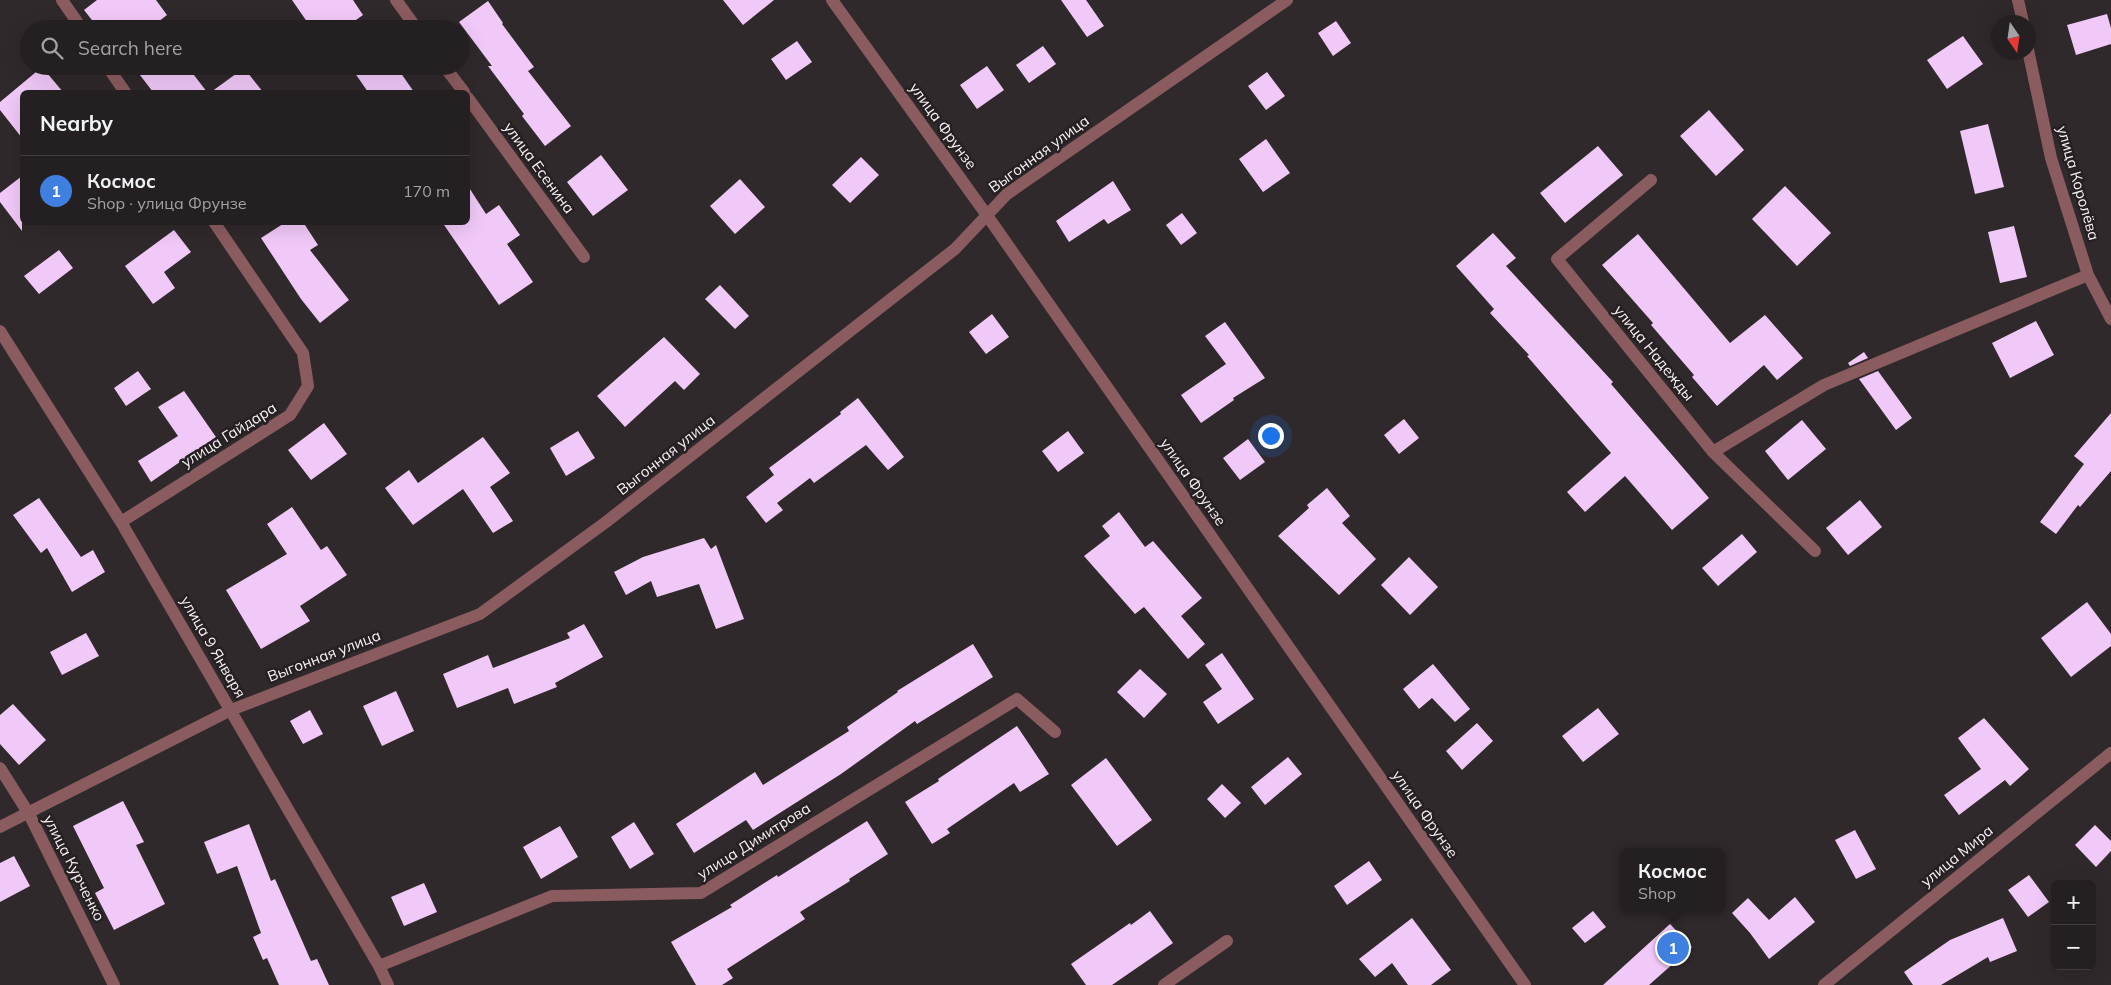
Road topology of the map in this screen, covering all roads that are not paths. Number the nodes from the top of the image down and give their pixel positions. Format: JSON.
{"nodes":[{"id":1,"x":62,"y":0,"type":"edge"},
{"id":2,"x":396,"y":0,"type":"edge"},
{"id":3,"x":832,"y":0,"type":"edge"},
{"id":4,"x":1286,"y":0,"type":"edge"},
{"id":5,"x":2018,"y":0,"type":"edge"},
{"id":6,"x":2021,"y":15,"type":"edge"},
{"id":7,"x":76,"y":20,"type":"edge"},
{"id":8,"x":410,"y":20,"type":"edge"},
{"id":9,"x":2030,"y":60,"type":"edge"},
{"id":10,"x":113,"y":75,"type":"edge"},
{"id":11,"x":451,"y":75,"type":"edge"},
{"id":12,"x":124,"y":90,"type":"edge"},
{"id":13,"x":462,"y":90,"type":"edge"},
{"id":14,"x":470,"y":101,"type":"edge"},
{"id":15,"x":1651,"y":180,"type":"dead end"},
{"id":16,"x":986,"y":214,"type":"junction"},
{"id":17,"x":216,"y":225,"type":"edge"},
{"id":18,"x":584,"y":257,"type":"dead end"},
{"id":19,"x":2088,"y":275,"type":"junction"},
{"id":20,"x":2111,"y":319,"type":"edge"},
{"id":21,"x":0,"y":331,"type":"edge"},
{"id":22,"x":1713,"y":452,"type":"junction"},
{"id":23,"x":121,"y":522,"type":"junction"},
{"id":24,"x":1815,"y":551,"type":"dead end"},
{"id":25,"x":231,"y":710,"type":"junction"},
{"id":26,"x":1055,"y":732,"type":"dead end"},
{"id":27,"x":2111,"y":753,"type":"edge"},
{"id":28,"x":0,"y":768,"type":"edge"},
{"id":29,"x":29,"y":814,"type":"junction"},
{"id":30,"x":0,"y":827,"type":"edge"},
{"id":31,"x":1227,"y":941,"type":"dead end"},
{"id":32,"x":379,"y":966,"type":"junction"},
{"id":33,"x":114,"y":985,"type":"edge"},
{"id":34,"x":388,"y":985,"type":"edge"},
{"id":35,"x":1164,"y":985,"type":"edge"},
{"id":36,"x":1525,"y":985,"type":"edge"},
{"id":37,"x":1824,"y":985,"type":"edge"}],
"edges":[{"from":1,"to":7,"type":"street"},
{"from":2,"to":8,"type":"street"},
{"from":3,"to":16,"type":"street","name":"улица Фрунзе"},
{"from":4,"to":16,"type":"street","name":"Выгонная улица"},
{"from":5,"to":6,"type":"street"},
{"from":9,"to":19,"type":"street","name":"улица Королёва"},
{"from":10,"to":12,"type":"street"},
{"from":11,"to":13,"type":"street"},
{"from":14,"to":18,"type":"street","name":"улица Есенина"},
{"from":15,"to":22,"type":"street","name":"улица Надежды"},
{"from":16,"to":25,"type":"street","name":"Выгонная улица"},
{"from":16,"to":36,"type":"street","name":"улица Фрунзе"},
{"from":17,"to":23,"type":"street","name":"улица Гайдара"},
{"from":19,"to":20,"type":"street","name":"улица Королёва"},
{"from":19,"to":22,"type":"street"},
{"from":21,"to":23,"type":"street","name":"улица 9 Января"},
{"from":22,"to":24,"type":"street","name":"улица Надежды"},
{"from":23,"to":25,"type":"street","name":"улица 9 Января"},
{"from":25,"to":29,"type":"street","name":"Выгонная улица"},
{"from":25,"to":32,"type":"street","name":"улица 9 Января"},
{"from":26,"to":32,"type":"street","name":"улица Димитрова"},
{"from":27,"to":37,"type":"street","name":"улица Мира"},
{"from":28,"to":29,"type":"street","name":"улица Курченко"},
{"from":29,"to":30,"type":"street","name":"Выгонная улица"},
{"from":29,"to":33,"type":"street","name":"улица Курченко"},
{"from":31,"to":35,"type":"street"},
{"from":32,"to":34,"type":"street","name":"улица 9 Января"}]}
